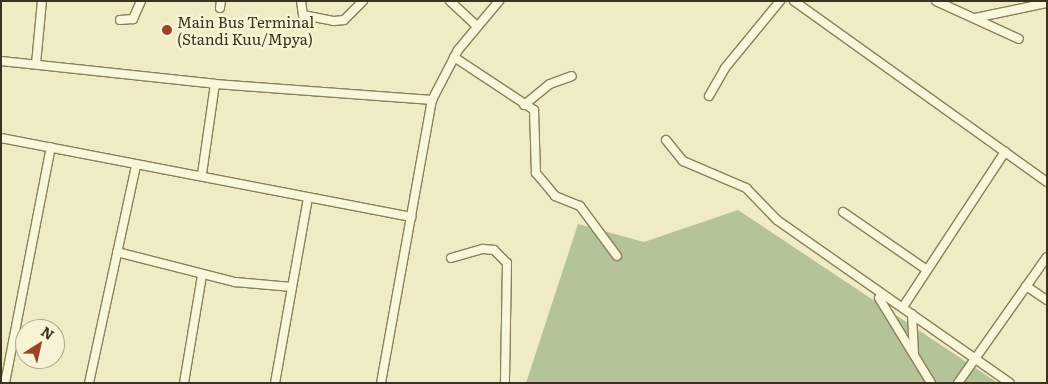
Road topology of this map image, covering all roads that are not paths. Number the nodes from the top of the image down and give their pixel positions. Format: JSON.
{"nodes":[{"id":1,"x":42,"y":1,"type":"edge"},
{"id":2,"x":141,"y":1,"type":"edge"},
{"id":3,"x":301,"y":1,"type":"edge"},
{"id":4,"x":363,"y":1,"type":"edge"},
{"id":5,"x":450,"y":1,"type":"edge"},
{"id":6,"x":499,"y":1,"type":"edge"},
{"id":7,"x":780,"y":1,"type":"edge"},
{"id":8,"x":794,"y":1,"type":"edge"},
{"id":9,"x":936,"y":1,"type":"edge"},
{"id":10,"x":1047,"y":3,"type":"edge"},
{"id":11,"x":971,"y":18,"type":"junction"},
{"id":12,"x":120,"y":20,"type":"dead end"},
{"id":13,"x":477,"y":26,"type":"junction"},
{"id":14,"x":1018,"y":39,"type":"dead end"},
{"id":15,"x":454,"y":56,"type":"junction"},
{"id":16,"x":1,"y":61,"type":"edge"},
{"id":17,"x":36,"y":64,"type":"junction"},
{"id":18,"x":572,"y":76,"type":"dead end"},
{"id":19,"x":215,"y":84,"type":"junction"},
{"id":20,"x":709,"y":96,"type":"dead end"},
{"id":21,"x":432,"y":100,"type":"junction"},
{"id":22,"x":524,"y":105,"type":"junction"},
{"id":23,"x":1,"y":138,"type":"edge"},
{"id":24,"x":666,"y":140,"type":"dead end"},
{"id":25,"x":51,"y":147,"type":"junction"},
{"id":26,"x":1005,"y":152,"type":"junction"},
{"id":27,"x":136,"y":165,"type":"junction"},
{"id":28,"x":202,"y":174,"type":"junction"},
{"id":29,"x":1047,"y":182,"type":"edge"},
{"id":30,"x":308,"y":198,"type":"junction"},
{"id":31,"x":843,"y":212,"type":"dead end"},
{"id":32,"x":411,"y":217,"type":"junction"},
{"id":33,"x":117,"y":252,"type":"junction"},
{"id":34,"x":617,"y":256,"type":"dead end"},
{"id":35,"x":1047,"y":257,"type":"edge"},
{"id":36,"x":451,"y":258,"type":"dead end"},
{"id":37,"x":927,"y":270,"type":"junction"},
{"id":38,"x":202,"y":276,"type":"junction"},
{"id":39,"x":1026,"y":286,"type":"junction"},
{"id":40,"x":292,"y":287,"type":"junction"},
{"id":41,"x":879,"y":298,"type":"dead end"},
{"id":42,"x":1047,"y":300,"type":"edge"},
{"id":43,"x":903,"y":307,"type":"junction"},
{"id":44,"x":912,"y":314,"type":"junction"},
{"id":45,"x":915,"y":359,"type":"junction"},
{"id":46,"x":975,"y":361,"type":"junction"},
{"id":47,"x":6,"y":383,"type":"edge"},
{"id":48,"x":89,"y":383,"type":"edge"},
{"id":49,"x":184,"y":383,"type":"edge"},
{"id":50,"x":275,"y":383,"type":"edge"},
{"id":51,"x":381,"y":383,"type":"edge"},
{"id":52,"x":505,"y":383,"type":"edge"},
{"id":53,"x":931,"y":383,"type":"edge"},
{"id":54,"x":958,"y":383,"type":"edge"},
{"id":55,"x":1010,"y":383,"type":"edge"}],
"edges":[{"from":1,"to":17,"type":"street"},
{"from":2,"to":12,"type":"street"},
{"from":3,"to":4,"type":"street"},
{"from":5,"to":13,"type":"street"},
{"from":6,"to":13,"type":"street"},
{"from":7,"to":20,"type":"street"},
{"from":8,"to":26,"type":"street"},
{"from":9,"to":11,"type":"street"},
{"from":10,"to":11,"type":"street"},
{"from":11,"to":14,"type":"street"},
{"from":13,"to":15,"type":"street"},
{"from":15,"to":21,"type":"street"},
{"from":15,"to":22,"type":"street"},
{"from":16,"to":17,"type":"street"},
{"from":17,"to":19,"type":"street"},
{"from":18,"to":22,"type":"street"},
{"from":19,"to":21,"type":"street"},
{"from":19,"to":28,"type":"street"},
{"from":21,"to":32,"type":"street"},
{"from":22,"to":34,"type":"street"},
{"from":23,"to":25,"type":"street"},
{"from":24,"to":43,"type":"street"},
{"from":25,"to":27,"type":"street"},
{"from":25,"to":47,"type":"street"},
{"from":26,"to":29,"type":"street"},
{"from":26,"to":37,"type":"street"},
{"from":27,"to":28,"type":"street"},
{"from":27,"to":33,"type":"street"},
{"from":28,"to":30,"type":"street"},
{"from":30,"to":32,"type":"street"},
{"from":30,"to":40,"type":"street"},
{"from":31,"to":37,"type":"street"},
{"from":32,"to":51,"type":"street"},
{"from":33,"to":38,"type":"street"},
{"from":33,"to":48,"type":"street"},
{"from":35,"to":39,"type":"street"},
{"from":36,"to":52,"type":"street"},
{"from":37,"to":43,"type":"street"},
{"from":38,"to":40,"type":"street"},
{"from":38,"to":49,"type":"street"},
{"from":39,"to":42,"type":"street"},
{"from":39,"to":46,"type":"street"},
{"from":40,"to":50,"type":"street"},
{"from":41,"to":45,"type":"street"},
{"from":43,"to":44,"type":"street"},
{"from":44,"to":45,"type":"street"},
{"from":44,"to":46,"type":"street"},
{"from":45,"to":53,"type":"street"},
{"from":46,"to":54,"type":"street"},
{"from":46,"to":55,"type":"street"}]}
